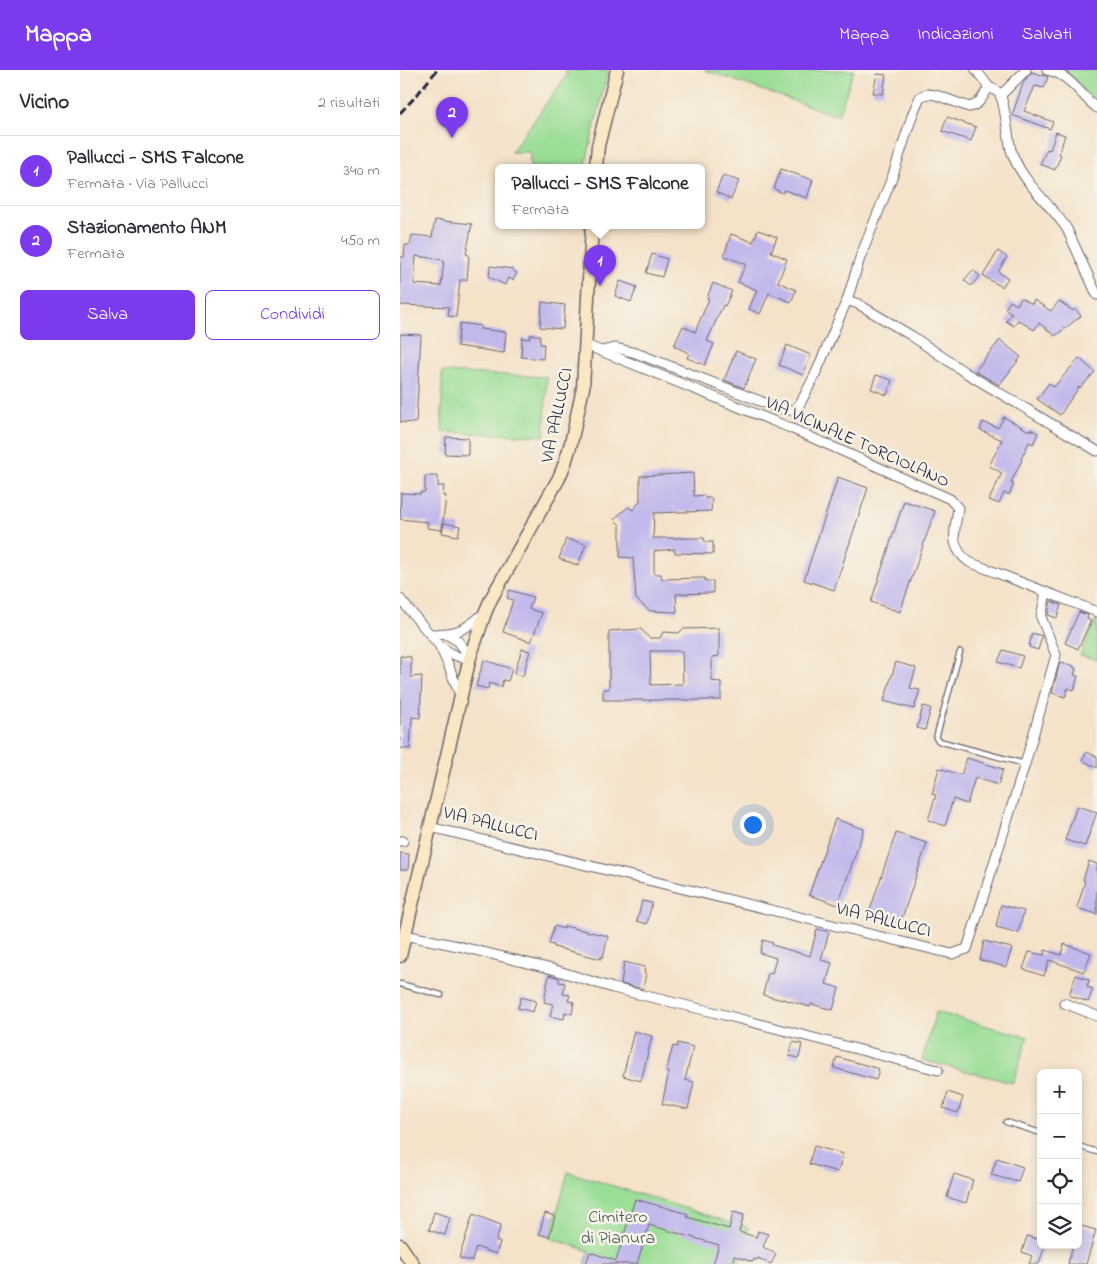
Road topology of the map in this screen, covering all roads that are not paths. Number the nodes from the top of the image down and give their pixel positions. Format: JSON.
{"nodes":[{"id":1,"x":617,"y":70,"type":"edge"},
{"id":2,"x":976,"y":70,"type":"edge"},
{"id":3,"x":1026,"y":70,"type":"edge"},
{"id":4,"x":1047,"y":70,"type":"edge"},
{"id":5,"x":989,"y":87,"type":"junction"},
{"id":6,"x":1000,"y":96,"type":"junction"},
{"id":7,"x":1097,"y":108,"type":"edge"},
{"id":8,"x":596,"y":164,"type":"edge"},
{"id":9,"x":592,"y":229,"type":"edge"},
{"id":10,"x":1097,"y":295,"type":"edge"},
{"id":11,"x":847,"y":300,"type":"junction"},
{"id":12,"x":586,"y":345,"type":"junction"},
{"id":13,"x":602,"y":351,"type":"junction"},
{"id":14,"x":795,"y":410,"type":"junction"},
{"id":15,"x":788,"y":427,"type":"junction"},
{"id":16,"x":1097,"y":450,"type":"edge"},
{"id":17,"x":1046,"y":592,"type":"junction"},
{"id":18,"x":400,"y":599,"type":"edge"},
{"id":19,"x":485,"y":612,"type":"junction"},
{"id":20,"x":1097,"y":612,"type":"edge"},
{"id":21,"x":430,"y":634,"type":"junction"},
{"id":22,"x":446,"y":634,"type":"junction"},
{"id":23,"x":439,"y":645,"type":"junction"},
{"id":24,"x":960,"y":652,"type":"dead end"},
{"id":25,"x":470,"y":658,"type":"junction"},
{"id":26,"x":461,"y":698,"type":"junction"},
{"id":27,"x":1025,"y":764,"type":"junction"},
{"id":28,"x":430,"y":827,"type":"junction"},
{"id":29,"x":405,"y":935,"type":"junction"},
{"id":30,"x":400,"y":956,"type":"edge"},
{"id":31,"x":400,"y":984,"type":"edge"},
{"id":32,"x":441,"y":995,"type":"dead end"},
{"id":33,"x":1064,"y":1003,"type":"dead end"},
{"id":34,"x":1097,"y":1016,"type":"edge"},
{"id":35,"x":938,"y":1070,"type":"dead end"},
{"id":36,"x":1006,"y":1122,"type":"dead end"},
{"id":37,"x":1037,"y":1132,"type":"edge"},
{"id":38,"x":1082,"y":1147,"type":"edge"},
{"id":39,"x":1097,"y":1152,"type":"edge"},
{"id":40,"x":400,"y":1245,"type":"edge"},
{"id":41,"x":413,"y":1264,"type":"edge"}],
"edges":[{"from":1,"to":8,"type":"street"},
{"from":2,"to":5,"type":"street"},
{"from":3,"to":6,"type":"street"},
{"from":4,"to":7,"type":"street"},
{"from":5,"to":6,"type":"street"},
{"from":5,"to":11,"type":"street"},
{"from":6,"to":10,"type":"street"},
{"from":9,"to":12,"type":"street","name":"VIA PALLUCCI"},
{"from":11,"to":14,"type":"street"},
{"from":11,"to":16,"type":"street"},
{"from":12,"to":13,"type":"street","name":"VIA VICINALE TORCIOLANO"},
{"from":12,"to":19,"type":"street","name":"VIA PALLUCCI"},
{"from":13,"to":14,"type":"street"},
{"from":13,"to":15,"type":"street","name":"VIA VICINALE TORCIOLANO"},
{"from":14,"to":15,"type":"street"},
{"from":15,"to":17,"type":"street","name":"VIA VICINALE TORCIOLANO"},
{"from":17,"to":20,"type":"street","name":"VIA VICINALE TORCIOLANO"},
{"from":17,"to":27,"type":"street","name":"VIA PALLUCCI"},
{"from":18,"to":21,"type":"street"},
{"from":19,"to":22,"type":"street"},
{"from":19,"to":25,"type":"street","name":"VIA PALLUCCI"},
{"from":21,"to":22,"type":"street"},
{"from":21,"to":23,"type":"street"},
{"from":22,"to":25,"type":"street"},
{"from":23,"to":25,"type":"street"},
{"from":23,"to":26,"type":"street"},
{"from":24,"to":27,"type":"lane"},
{"from":25,"to":26,"type":"street","name":"VIA PALLUCCI"},
{"from":26,"to":28,"type":"street","name":"VIA PALLUCCI"},
{"from":27,"to":28,"type":"street","name":"VIA PALLUCCI"},
{"from":28,"to":29,"type":"street","name":"VIA PALLUCCI"},
{"from":29,"to":30,"type":"street","name":"VIA PALLUCCI"},
{"from":29,"to":35,"type":"street"},
{"from":31,"to":32,"type":"lane"},
{"from":33,"to":34,"type":"street"},
{"from":36,"to":37,"type":"lane"},
{"from":38,"to":39,"type":"lane"},
{"from":40,"to":41,"type":"street"}]}
